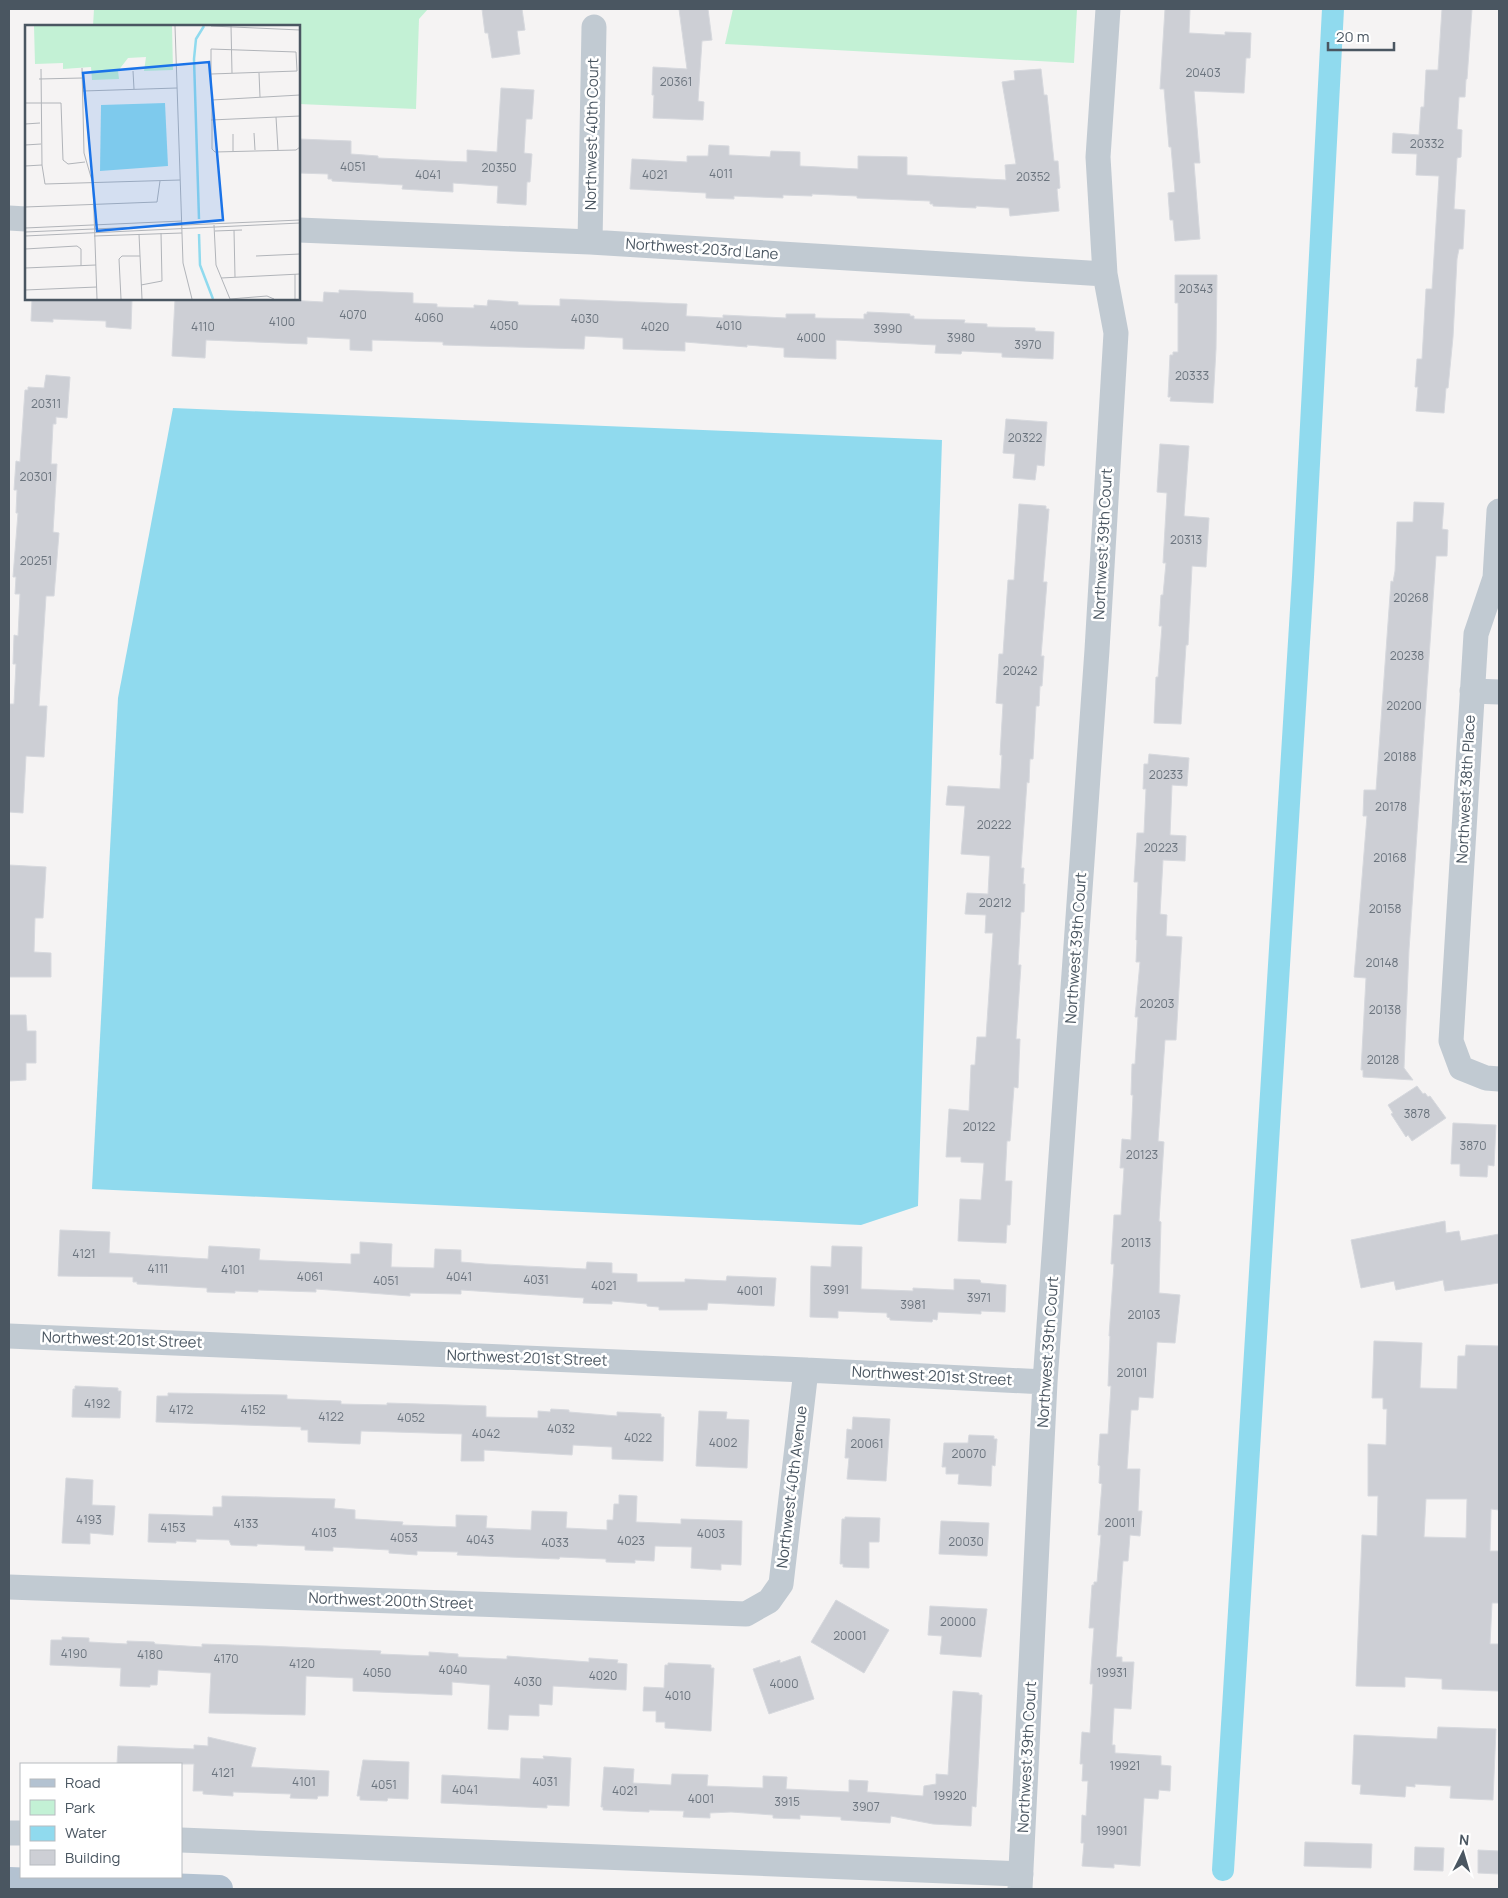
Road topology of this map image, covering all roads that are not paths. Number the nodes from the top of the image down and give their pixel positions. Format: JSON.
{"nodes":[{"id":1,"x":1108,"y":9,"type":"edge"},
{"id":2,"x":594,"y":27,"type":"dead end"},
{"id":3,"x":9,"y":218,"type":"edge"},
{"id":4,"x":25,"y":219,"type":"edge"},
{"id":5,"x":300,"y":230,"type":"edge"},
{"id":6,"x":590,"y":242,"type":"junction"},
{"id":7,"x":1105,"y":274,"type":"junction"},
{"id":8,"x":1499,"y":511,"type":"edge"},
{"id":9,"x":1472,"y":691,"type":"junction"},
{"id":10,"x":1499,"y":692,"type":"edge"},
{"id":11,"x":1499,"y":1079,"type":"edge"},
{"id":12,"x":9,"y":1336,"type":"edge"},
{"id":13,"x":806,"y":1370,"type":"junction"},
{"id":14,"x":1045,"y":1382,"type":"junction"},
{"id":15,"x":9,"y":1587,"type":"edge"},
{"id":16,"x":770,"y":1601,"type":"joint"},
{"id":17,"x":182,"y":1840,"type":"edge"},
{"id":18,"x":9,"y":1881,"type":"edge"},
{"id":19,"x":1020,"y":1881,"type":"edge"},
{"id":20,"x":219,"y":1889,"type":"edge"}],
"edges":[{"from":1,"to":7,"type":"street","name":"Northwest 39th Court"},
{"from":2,"to":6,"type":"street","name":"Northwest 40th Court"},
{"from":3,"to":4,"type":"street"},
{"from":5,"to":6,"type":"street","name":"Northwest 203rd Lane"},
{"from":6,"to":7,"type":"street","name":"Northwest 203rd Lane"},
{"from":7,"to":14,"type":"street","name":"Northwest 39th Court"},
{"from":8,"to":9,"type":"street","name":"Northwest 38th Place"},
{"from":9,"to":10,"type":"street"},
{"from":9,"to":11,"type":"street","name":"Northwest 38th Place"},
{"from":12,"to":13,"type":"street","name":"Northwest 201st Street"},
{"from":13,"to":14,"type":"street","name":"Northwest 201st Street"},
{"from":13,"to":16,"type":"street","name":"Northwest 40th Avenue"},
{"from":14,"to":19,"type":"street","name":"Northwest 39th Court"},
{"from":15,"to":16,"type":"street","name":"Northwest 200th Street"},
{"from":17,"to":19,"type":"street"},
{"from":18,"to":20,"type":"main road"}]}
